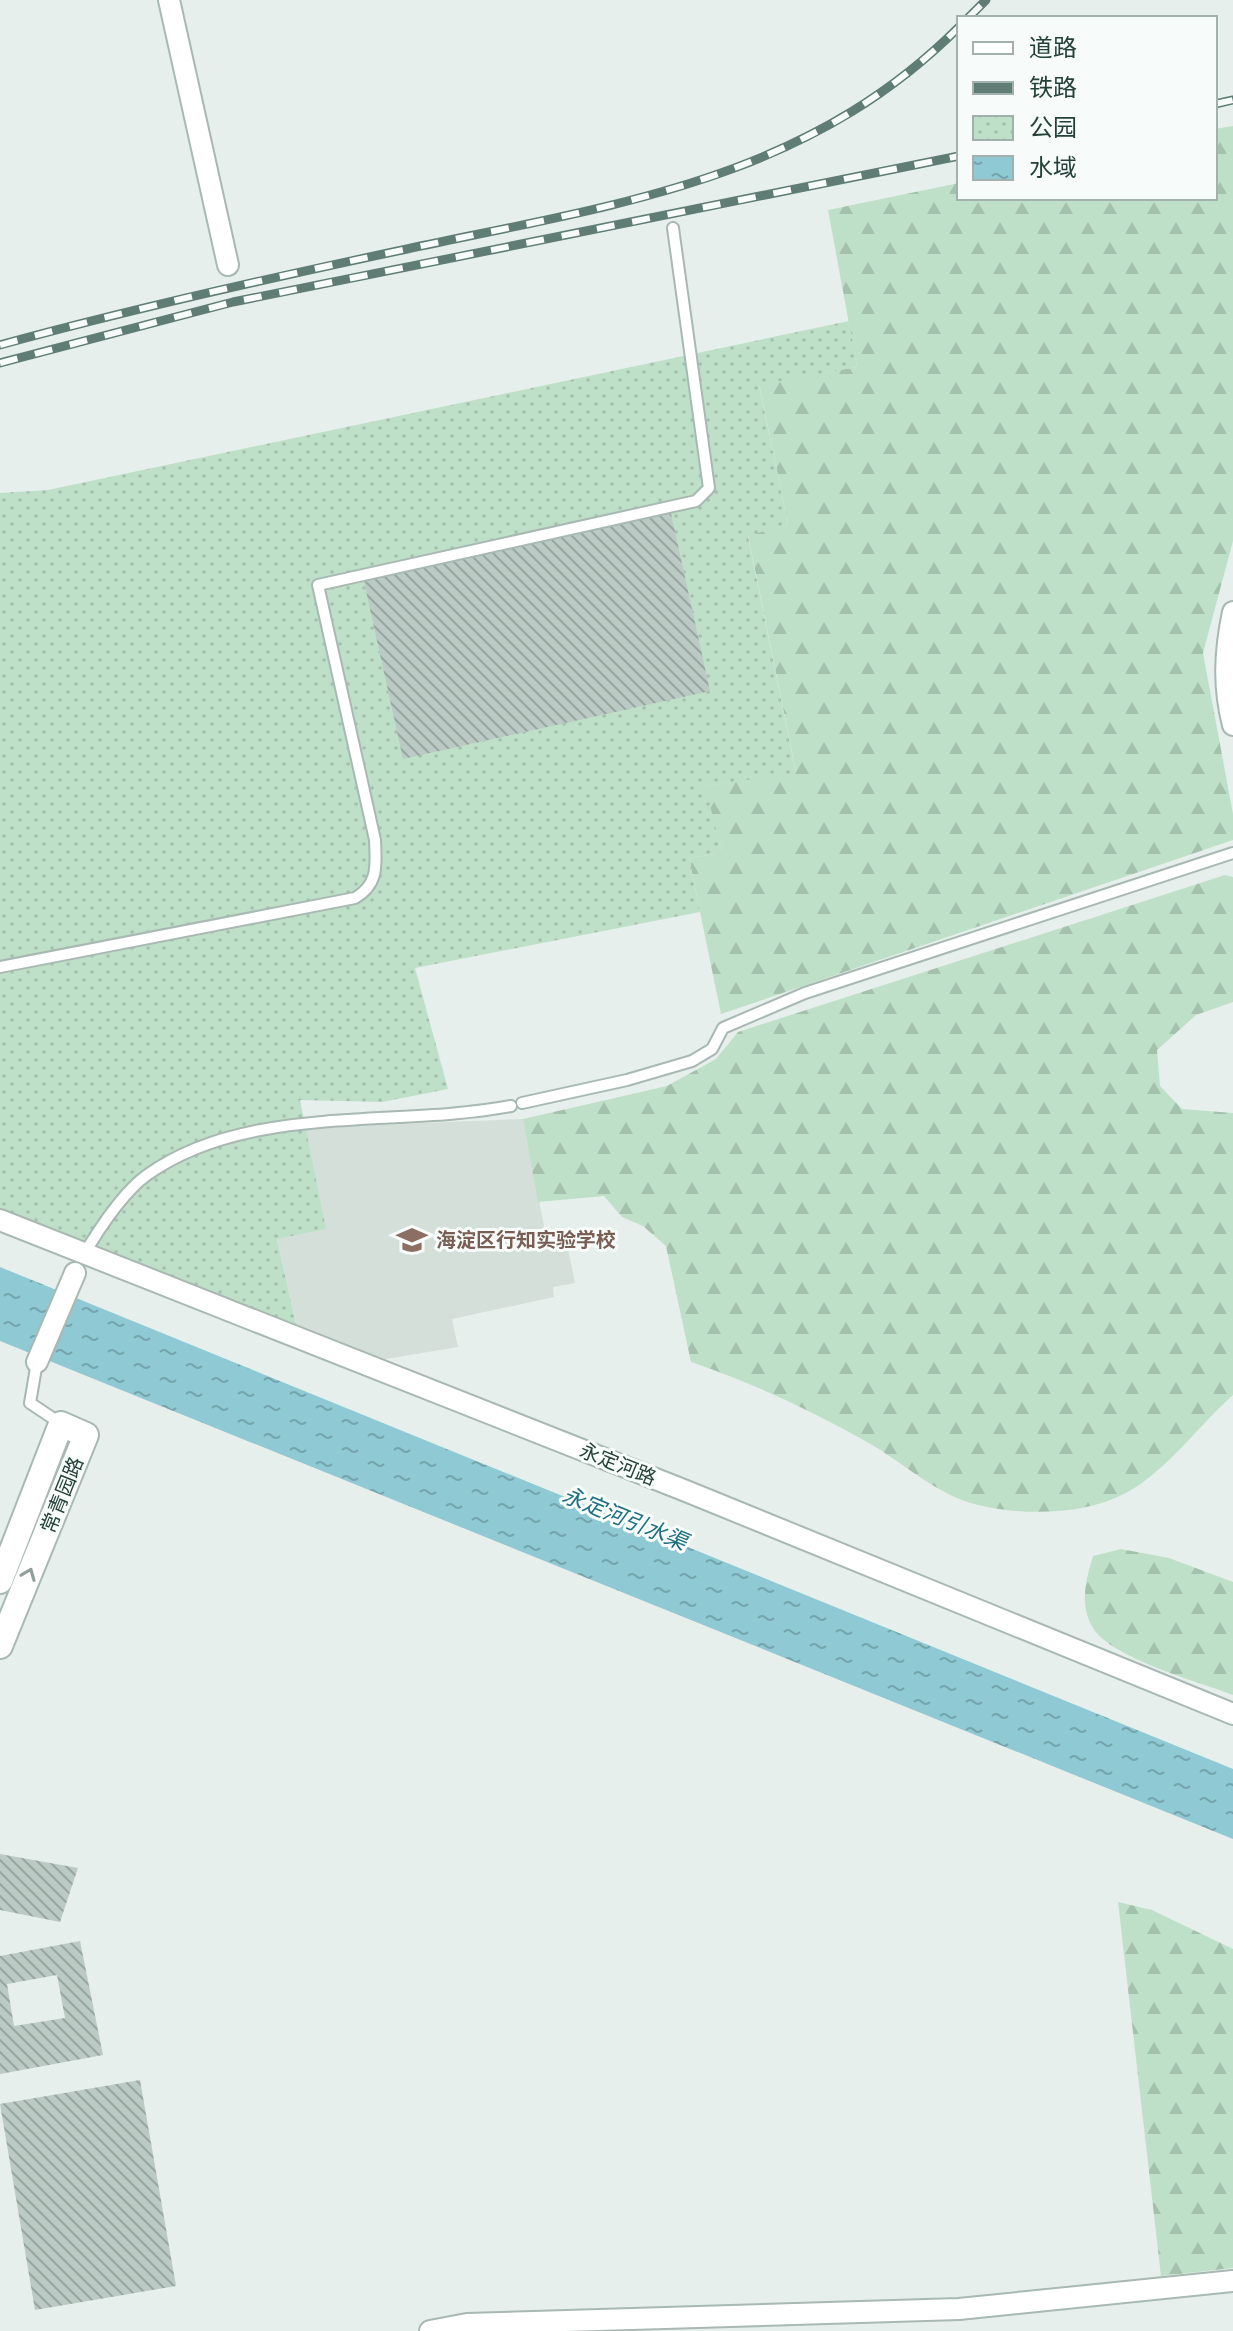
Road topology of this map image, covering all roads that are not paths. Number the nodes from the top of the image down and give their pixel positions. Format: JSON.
{"nodes":[{"id":1,"x":169,"y":0,"type":"edge"},
{"id":2,"x":673,"y":228,"type":"dead end"},
{"id":3,"x":228,"y":265,"type":"dead end"},
{"id":4,"x":1233,"y":612,"type":"edge"},
{"id":5,"x":1233,"y":725,"type":"edge"},
{"id":6,"x":1233,"y":853,"type":"edge"},
{"id":7,"x":0,"y":967,"type":"edge"},
{"id":8,"x":0,"y":1220,"type":"edge"},
{"id":9,"x":85,"y":1253,"type":"junction"},
{"id":10,"x":75,"y":1273,"type":"joint"},
{"id":11,"x":37,"y":1362,"type":"joint"},
{"id":12,"x":61,"y":1424,"type":"junction"},
{"id":13,"x":0,"y":1581,"type":"edge"},
{"id":14,"x":0,"y":1646,"type":"edge"},
{"id":15,"x":1233,"y":1714,"type":"edge"},
{"id":16,"x":1233,"y":2281,"type":"edge"},
{"id":17,"x":468,"y":2328,"type":"edge"},
{"id":18,"x":430,"y":2331,"type":"edge"}],
"edges":[{"from":1,"to":3,"type":"street"},
{"from":2,"to":7,"type":"lane"},
{"from":4,"to":5,"type":"street"},
{"from":6,"to":9,"type":"lane"},
{"from":8,"to":9,"type":"street","name":"永定河路"},
{"from":9,"to":10,"type":"lane"},
{"from":9,"to":15,"type":"street","name":"永定河路"},
{"from":10,"to":11,"type":"street"},
{"from":11,"to":12,"type":"lane"},
{"from":12,"to":13,"type":"street","name":"常青园路"},
{"from":14,"to":12,"type":"street","name":"常青园路","one_way":true},
{"from":16,"to":17,"type":"street"},
{"from":17,"to":18,"type":"street"}]}
